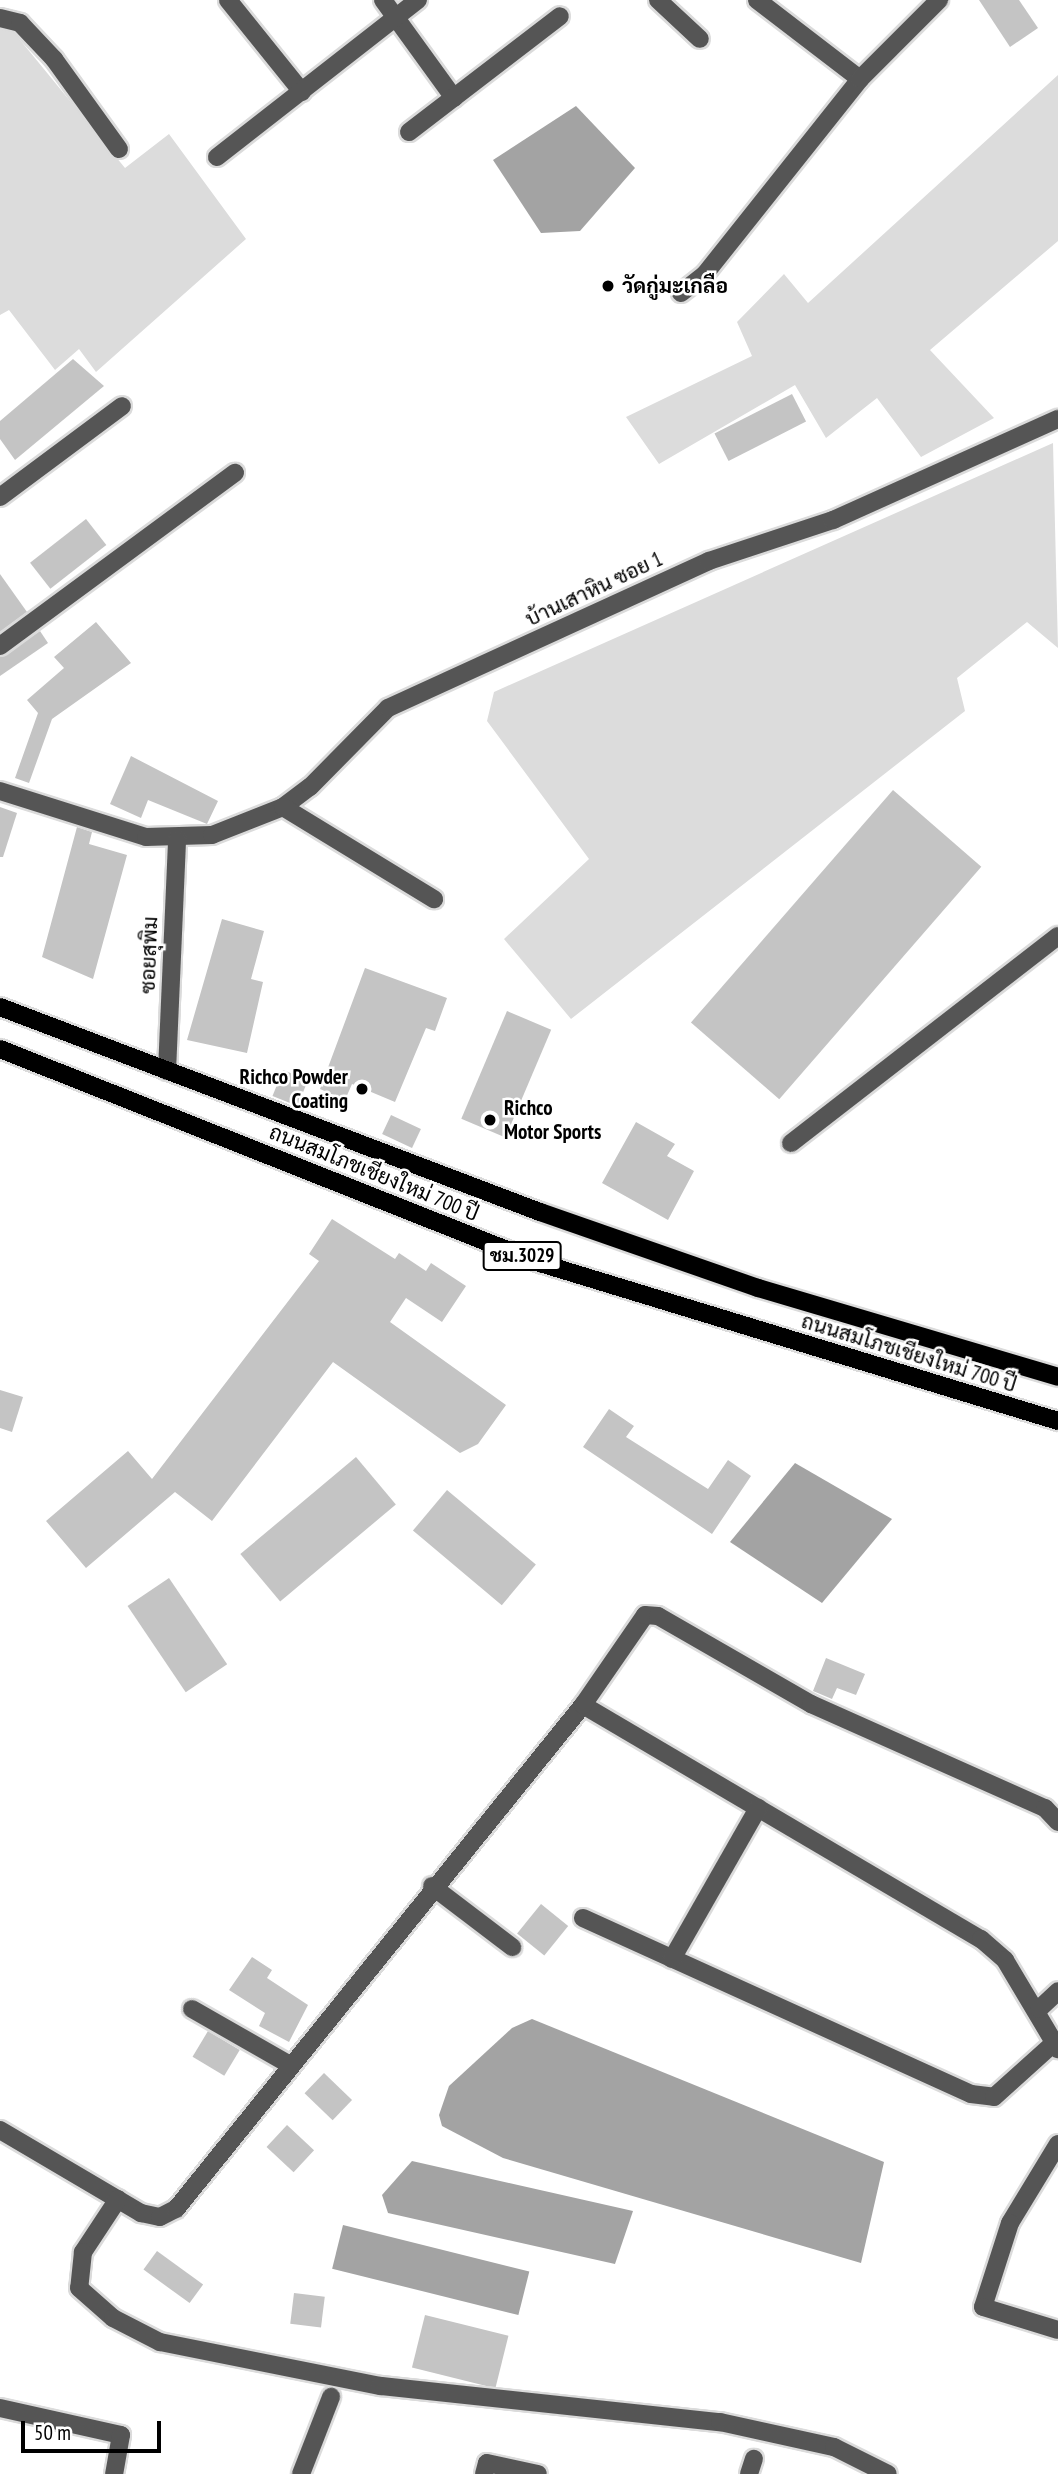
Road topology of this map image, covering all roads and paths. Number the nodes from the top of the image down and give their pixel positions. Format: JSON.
{"nodes":[{"id":1,"x":228,"y":0,"type":"edge"},
{"id":2,"x":383,"y":0,"type":"edge"},
{"id":3,"x":418,"y":0,"type":"edge"},
{"id":4,"x":657,"y":0,"type":"edge"},
{"id":5,"x":757,"y":0,"type":"edge"},
{"id":6,"x":939,"y":0,"type":"edge"},
{"id":7,"x":560,"y":16,"type":"dead end"},
{"id":8,"x":0,"y":18,"type":"edge"},
{"id":9,"x":396,"y":18,"type":"junction"},
{"id":10,"x":700,"y":39,"type":"dead end"},
{"id":11,"x":860,"y":79,"type":"junction"},
{"id":12,"x":302,"y":92,"type":"junction"},
{"id":13,"x":454,"y":98,"type":"junction"},
{"id":14,"x":409,"y":132,"type":"dead end"},
{"id":15,"x":119,"y":149,"type":"dead end"},
{"id":16,"x":217,"y":157,"type":"dead end"},
{"id":17,"x":681,"y":293,"type":"dead end"},
{"id":18,"x":122,"y":406,"type":"dead end"},
{"id":19,"x":1058,"y":419,"type":"edge"},
{"id":20,"x":235,"y":473,"type":"dead end"},
{"id":21,"x":0,"y":497,"type":"edge"},
{"id":22,"x":0,"y":646,"type":"edge"},
{"id":23,"x":0,"y":791,"type":"edge"},
{"id":24,"x":283,"y":807,"type":"junction"},
{"id":25,"x":177,"y":840,"type":"junction"},
{"id":26,"x":434,"y":899,"type":"dead end"},
{"id":27,"x":1058,"y":936,"type":"edge"},
{"id":28,"x":0,"y":1007,"type":"edge"},
{"id":29,"x":0,"y":1049,"type":"edge"},
{"id":30,"x":167,"y":1071,"type":"junction"},
{"id":31,"x":791,"y":1143,"type":"dead end"},
{"id":32,"x":1058,"y":1377,"type":"edge"},
{"id":33,"x":1058,"y":1421,"type":"edge"},
{"id":34,"x":583,"y":1705,"type":"junction"},
{"id":35,"x":758,"y":1808,"type":"junction"},
{"id":36,"x":1058,"y":1822,"type":"edge"},
{"id":37,"x":432,"y":1886,"type":"junction"},
{"id":38,"x":583,"y":1918,"type":"dead end"},
{"id":39,"x":512,"y":1947,"type":"dead end"},
{"id":40,"x":672,"y":1959,"type":"junction"},
{"id":41,"x":1058,"y":1991,"type":"edge"},
{"id":42,"x":192,"y":2009,"type":"dead end"},
{"id":43,"x":1039,"y":2009,"type":"junction"},
{"id":44,"x":1056,"y":2046,"type":"edge"},
{"id":45,"x":290,"y":2066,"type":"junction"},
{"id":46,"x":0,"y":2130,"type":"edge"},
{"id":47,"x":1058,"y":2144,"type":"edge"},
{"id":48,"x":118,"y":2199,"type":"junction"},
{"id":49,"x":1058,"y":2330,"type":"edge"},
{"id":50,"x":331,"y":2397,"type":"dead end"},
{"id":51,"x":0,"y":2408,"type":"edge"},
{"id":52,"x":114,"y":2474,"type":"edge"},
{"id":53,"x":301,"y":2474,"type":"edge"},
{"id":54,"x":484,"y":2474,"type":"edge"},
{"id":55,"x":538,"y":2474,"type":"edge"},
{"id":56,"x":888,"y":2474,"type":"edge"}],
"edges":[{"from":1,"to":12,"type":"street"},
{"from":2,"to":9,"type":"street"},
{"from":3,"to":9,"type":"street"},
{"from":4,"to":10,"type":"street"},
{"from":5,"to":11,"type":"street"},
{"from":6,"to":11,"type":"street"},
{"from":7,"to":13,"type":"street"},
{"from":8,"to":15,"type":"street"},
{"from":9,"to":12,"type":"street"},
{"from":9,"to":13,"type":"street"},
{"from":11,"to":17,"type":"street"},
{"from":12,"to":16,"type":"street"},
{"from":13,"to":14,"type":"street"},
{"from":18,"to":21,"type":"street"},
{"from":19,"to":24,"type":"street","name":"บ้านเสาหิน ซอย 1"},
{"from":20,"to":22,"type":"street"},
{"from":23,"to":25,"type":"street","name":"บ้านเสาหิน ซอย 1"},
{"from":24,"to":25,"type":"street","name":"บ้านเสาหิน ซอย 1"},
{"from":24,"to":26,"type":"street"},
{"from":25,"to":30,"type":"street","name":"ซอยสุพิม"},
{"from":27,"to":31,"type":"street"},
{"from":28,"to":30,"type":"main road","name":"ถนนสมโภชเชียงใหม่ 700 ปี","number":"ชม.3029"},
{"from":29,"to":33,"type":"main road","name":"ถนนสมโภชเชียงใหม่ 700 ปี","number":"ชม.3029"},
{"from":30,"to":32,"type":"main road","name":"ถนนสมโภชเชียงใหม่ 700 ปี","number":"ชม.3029"},
{"from":34,"to":35,"type":"street"},
{"from":34,"to":36,"type":"street"},
{"from":34,"to":37,"type":"street"},
{"from":35,"to":40,"type":"street"},
{"from":35,"to":43,"type":"street"},
{"from":37,"to":39,"type":"street"},
{"from":37,"to":45,"type":"street"},
{"from":38,"to":40,"type":"street"},
{"from":40,"to":44,"type":"street"},
{"from":41,"to":43,"type":"street"},
{"from":42,"to":45,"type":"street"},
{"from":43,"to":44,"type":"street"},
{"from":45,"to":48,"type":"street"},
{"from":46,"to":48,"type":"street"},
{"from":47,"to":49,"type":"street"},
{"from":48,"to":56,"type":"street"},
{"from":50,"to":53,"type":"street"},
{"from":51,"to":52,"type":"street"},
{"from":54,"to":55,"type":"street"}]}
